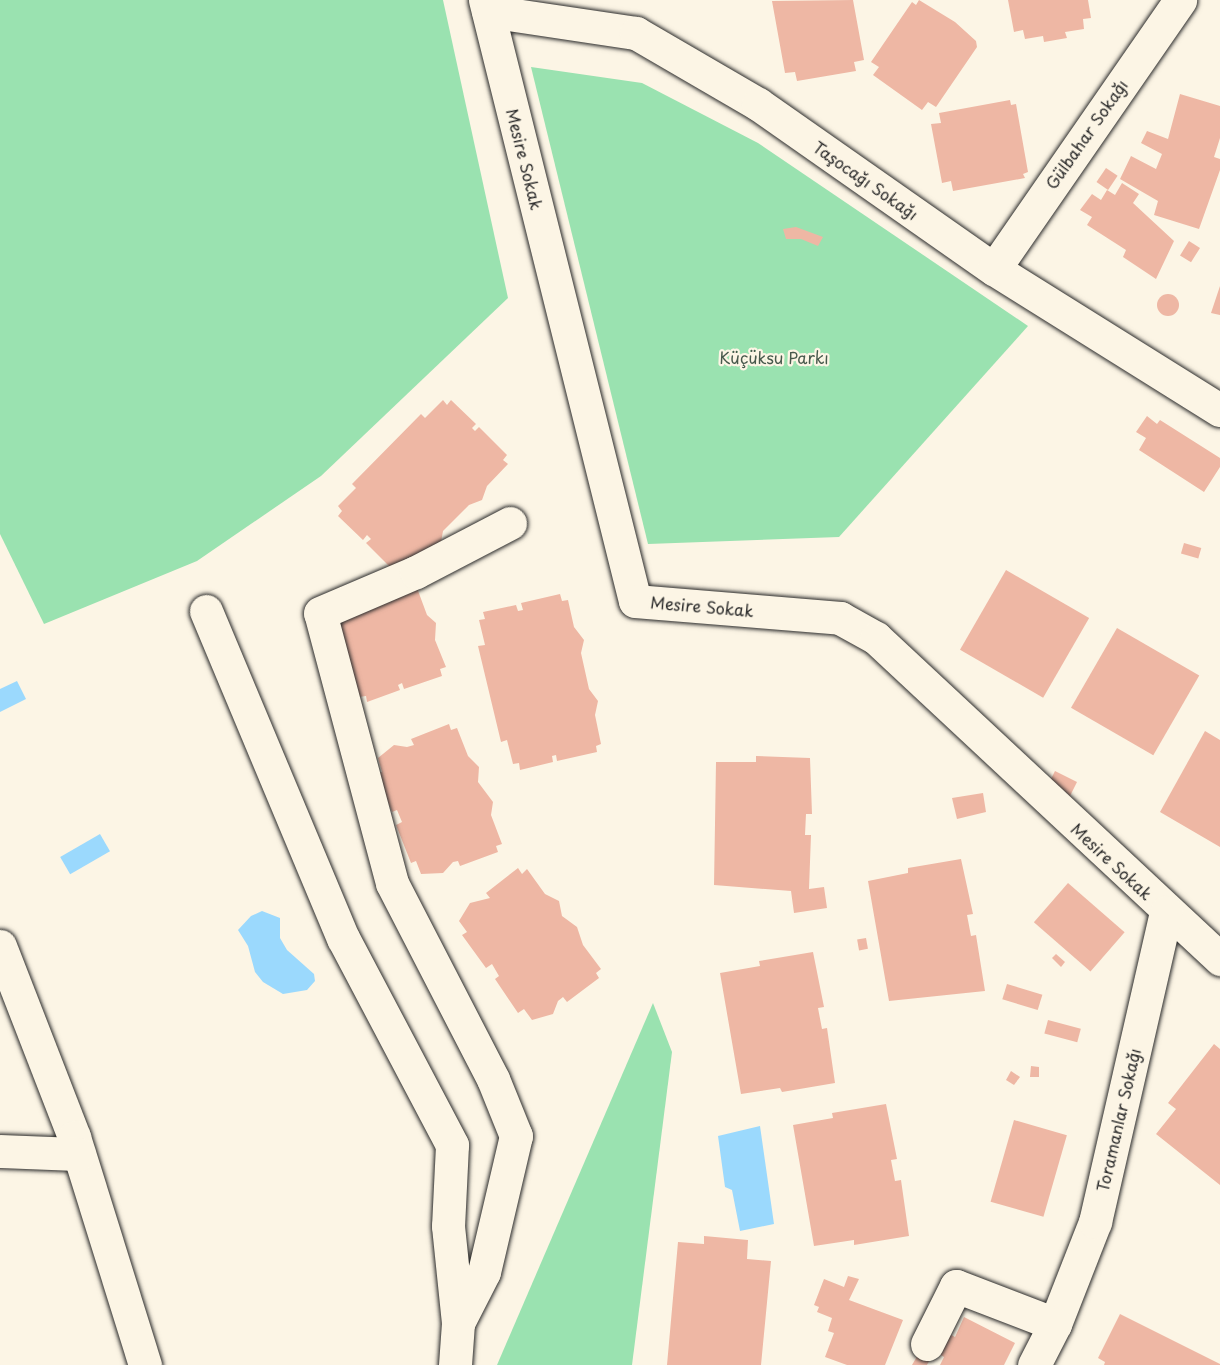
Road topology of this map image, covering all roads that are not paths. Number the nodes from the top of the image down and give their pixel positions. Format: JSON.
{"nodes":[{"id":1,"x":1180,"y":0,"type":"edge"},
{"id":2,"x":487,"y":5,"type":"edge"},
{"id":3,"x":994,"y":269,"type":"junction"},
{"id":4,"x":1220,"y":410,"type":"edge"},
{"id":5,"x":510,"y":523,"type":"dead end"},
{"id":6,"x":206,"y":611,"type":"dead end"},
{"id":7,"x":1166,"y":912,"type":"junction"},
{"id":8,"x":0,"y":946,"type":"edge"},
{"id":9,"x":1220,"y":959,"type":"edge"},
{"id":10,"x":0,"y":1151,"type":"edge"},
{"id":11,"x":80,"y":1154,"type":"junction"},
{"id":12,"x":458,"y":1323,"type":"junction"},
{"id":13,"x":1055,"y":1324,"type":"junction"},
{"id":14,"x":927,"y":1344,"type":"dead end"},
{"id":15,"x":145,"y":1365,"type":"edge"},
{"id":16,"x":455,"y":1365,"type":"edge"},
{"id":17,"x":1034,"y":1365,"type":"edge"}],
"edges":[{"from":1,"to":3,"type":"street","name":"Gülbahar Sokağı"},
{"from":2,"to":3,"type":"street","name":"Taşocağı Sokağı"},
{"from":2,"to":7,"type":"street","name":"Mesire Sokak"},
{"from":3,"to":4,"type":"street","name":"Taşocağı Sokağı"},
{"from":5,"to":12,"type":"street"},
{"from":6,"to":12,"type":"street"},
{"from":7,"to":9,"type":"street","name":"Mesire Sokak"},
{"from":7,"to":13,"type":"street","name":"Toramanlar Sokağı"},
{"from":8,"to":11,"type":"street"},
{"from":10,"to":11,"type":"street"},
{"from":11,"to":15,"type":"street"},
{"from":12,"to":16,"type":"street"},
{"from":13,"to":14,"type":"street"},
{"from":13,"to":17,"type":"street","name":"Toramanlar Sokağı"}]}
